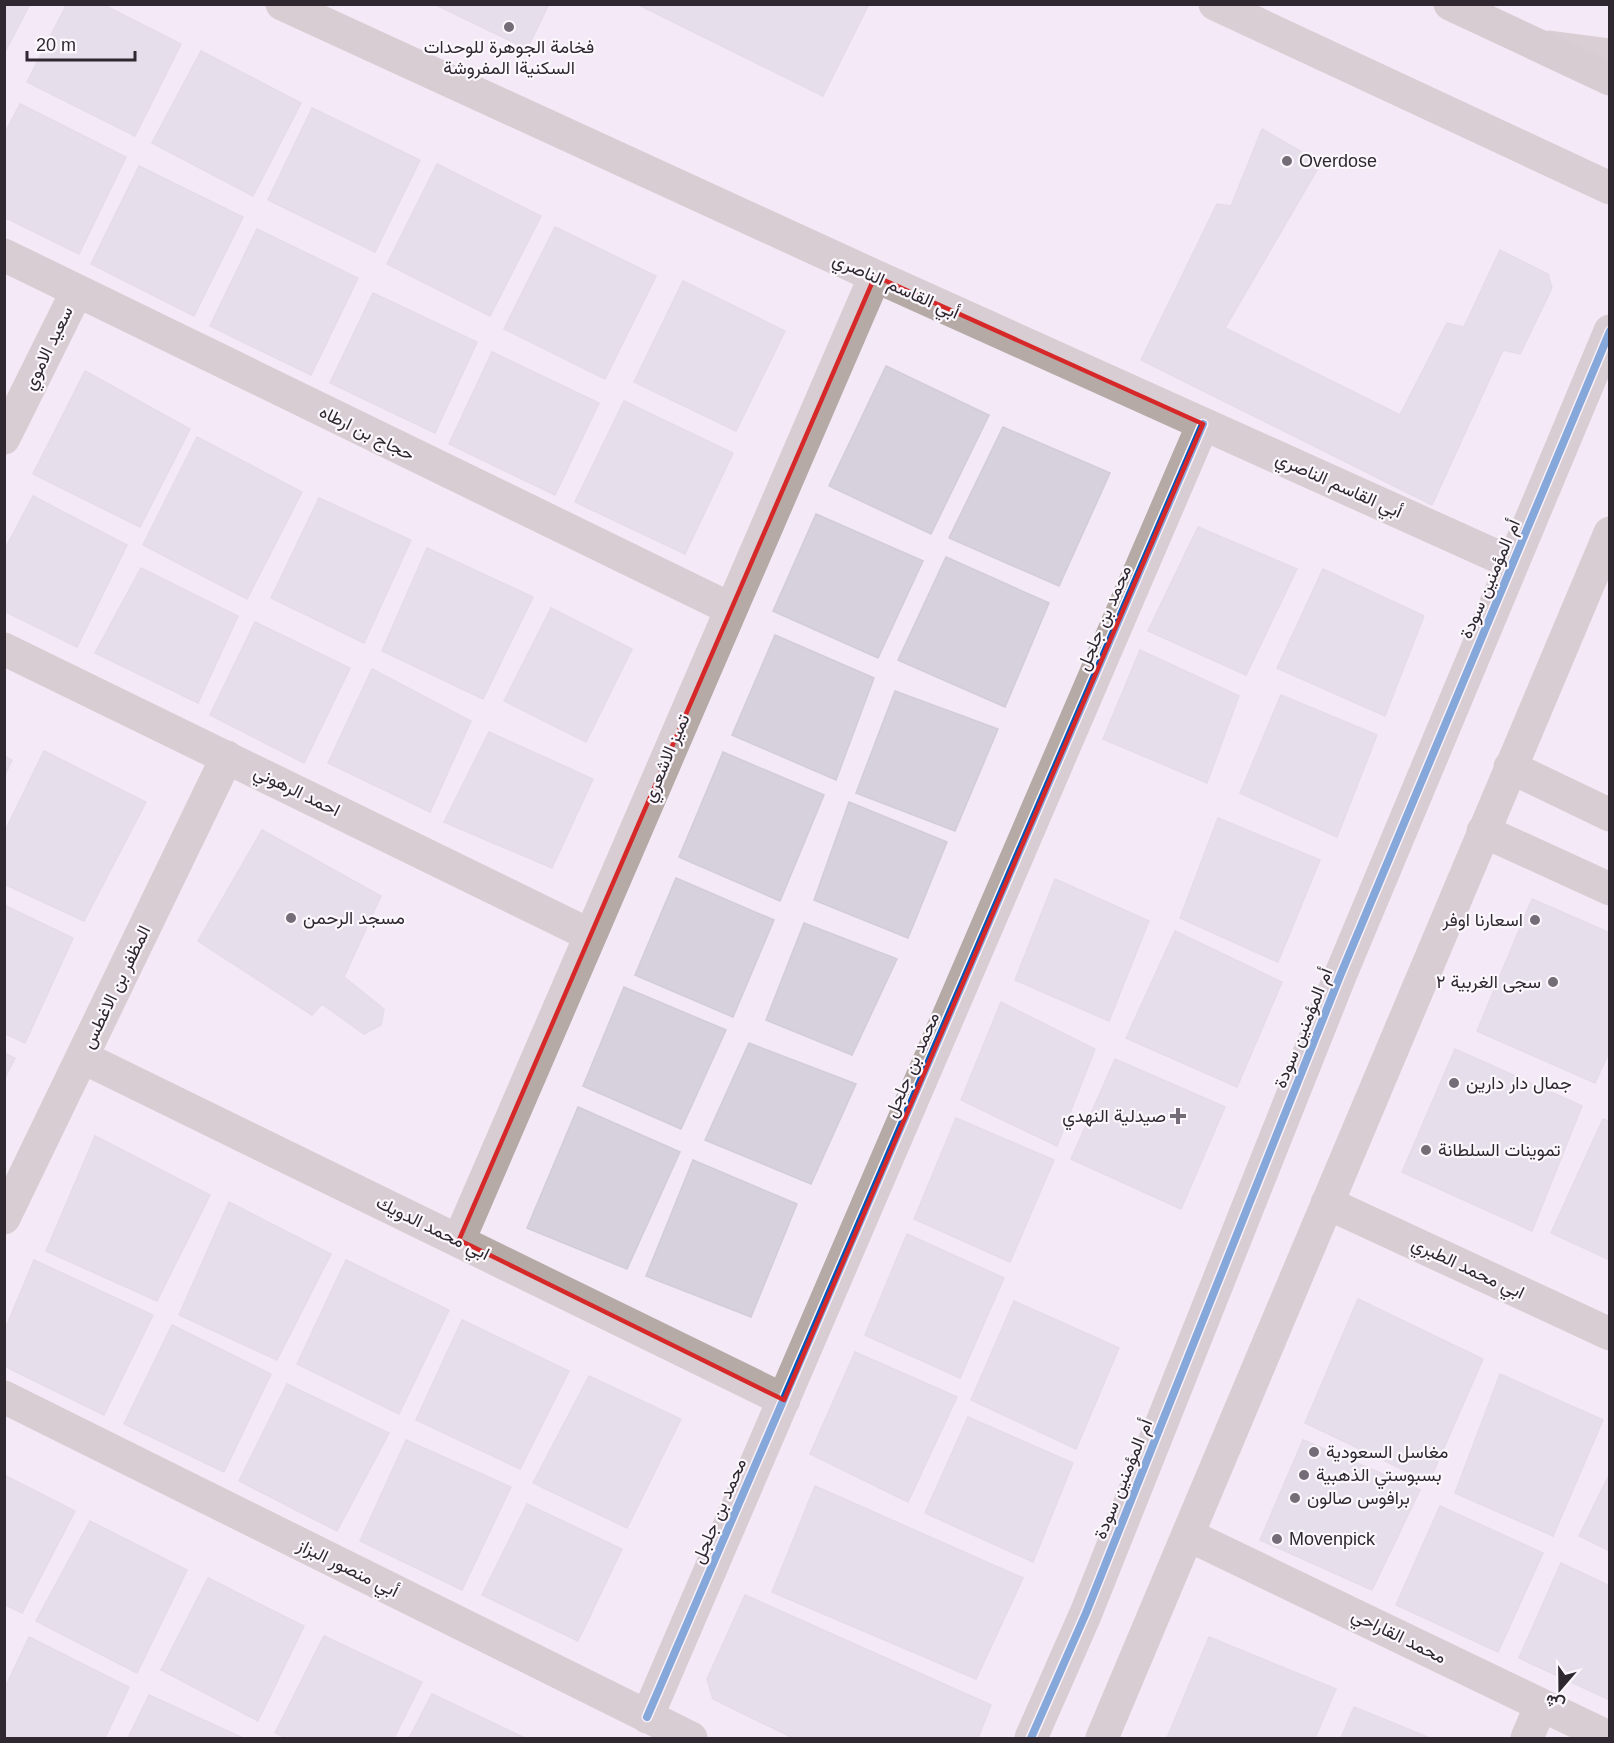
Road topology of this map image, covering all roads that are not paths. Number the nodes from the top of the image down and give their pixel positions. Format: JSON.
{"nodes":[{"id":1,"x":282,"y":4,"type":"edge"},
{"id":2,"x":1215,"y":4,"type":"edge"},
{"id":3,"x":1450,"y":4,"type":"edge"},
{"id":4,"x":1539,"y":46,"type":"junction"},
{"id":5,"x":1610,"y":55,"type":"edge"},
{"id":6,"x":1610,"y":79,"type":"edge"},
{"id":7,"x":1610,"y":188,"type":"edge"},
{"id":8,"x":4,"y":255,"type":"edge"},
{"id":9,"x":874,"y":276,"type":"junction"},
{"id":10,"x":76,"y":291,"type":"junction"},
{"id":11,"x":1610,"y":331,"type":"edge"},
{"id":12,"x":1203,"y":424,"type":"junction"},
{"id":13,"x":4,"y":438,"type":"edge"},
{"id":14,"x":1610,"y":533,"type":"edge"},
{"id":15,"x":1512,"y":563,"type":"junction"},
{"id":16,"x":731,"y":609,"type":"junction"},
{"id":17,"x":4,"y":649,"type":"edge"},
{"id":18,"x":227,"y":757,"type":"junction"},
{"id":19,"x":1510,"y":767,"type":"junction"},
{"id":20,"x":1610,"y":814,"type":"edge"},
{"id":21,"x":1483,"y":831,"type":"junction"},
{"id":22,"x":1610,"y":889,"type":"edge"},
{"id":23,"x":590,"y":935,"type":"junction"},
{"id":24,"x":82,"y":1057,"type":"junction"},
{"id":25,"x":1327,"y":1203,"type":"junction"},
{"id":26,"x":4,"y":1218,"type":"edge"},
{"id":27,"x":459,"y":1240,"type":"junction"},
{"id":28,"x":1610,"y":1334,"type":"edge"},
{"id":29,"x":4,"y":1397,"type":"edge"},
{"id":30,"x":784,"y":1400,"type":"junction"},
{"id":31,"x":1188,"y":1535,"type":"junction"},
{"id":32,"x":1541,"y":1704,"type":"junction"},
{"id":33,"x":647,"y":1717,"type":"junction"},
{"id":34,"x":691,"y":1738,"type":"edge"},
{"id":35,"x":1030,"y":1738,"type":"edge"},
{"id":36,"x":1102,"y":1738,"type":"edge"},
{"id":37,"x":1527,"y":1738,"type":"edge"},
{"id":38,"x":1610,"y":1738,"type":"edge"}],
"edges":[{"from":1,"to":9,"type":"street","name":"أبي القاسم الناصري"},
{"from":2,"to":7,"type":"main road"},
{"from":3,"to":4,"type":"highway"},
{"from":4,"to":5,"type":"main road"},
{"from":4,"to":6,"type":"highway"},
{"from":8,"to":10,"type":"street","name":"حجاج بن ارطاه"},
{"from":9,"to":12,"type":"street","name":"أبي القاسم الناصري"},
{"from":9,"to":16,"type":"street","name":"تميز الاشعري"},
{"from":10,"to":13,"type":"street","name":"سعيد الاموي"},
{"from":10,"to":16,"type":"street","name":"حجاج بن ارطاه"},
{"from":11,"to":15,"type":"street","name":"أم المؤمنين سودة"},
{"from":12,"to":15,"type":"street","name":"أبي القاسم الناصري"},
{"from":12,"to":30,"type":"street","name":"محمد بن جلجل"},
{"from":14,"to":19,"type":"street"},
{"from":15,"to":35,"type":"street","name":"أم المؤمنين سودة"},
{"from":16,"to":23,"type":"street","name":"تميز الاشعري"},
{"from":17,"to":18,"type":"street","name":"احمد الرهوني"},
{"from":18,"to":23,"type":"street","name":"احمد الرهوني"},
{"from":18,"to":24,"type":"street","name":"المظفر بن الاغطس"},
{"from":19,"to":20,"type":"street"},
{"from":19,"to":21,"type":"street"},
{"from":21,"to":22,"type":"street"},
{"from":21,"to":25,"type":"street"},
{"from":23,"to":27,"type":"street","name":"تميز الاشعري"},
{"from":24,"to":26,"type":"street","name":"المظفر بن الاغطس"},
{"from":24,"to":27,"type":"street","name":"ابي محمد الدويك"},
{"from":25,"to":28,"type":"street","name":"ابي محمد الطبري"},
{"from":25,"to":31,"type":"street"},
{"from":27,"to":30,"type":"street","name":"ابي محمد الدويك"},
{"from":29,"to":33,"type":"street","name":"أبي منصور البزاز"},
{"from":30,"to":33,"type":"street","name":"محمد بن جلجل"},
{"from":31,"to":32,"type":"street","name":"محمد القاراحي"},
{"from":31,"to":36,"type":"street"},
{"from":32,"to":37,"type":"street"},
{"from":32,"to":38,"type":"street","name":"محمد القاراحي"},
{"from":33,"to":34,"type":"street","name":"أبي منصور البزاز"}]}
